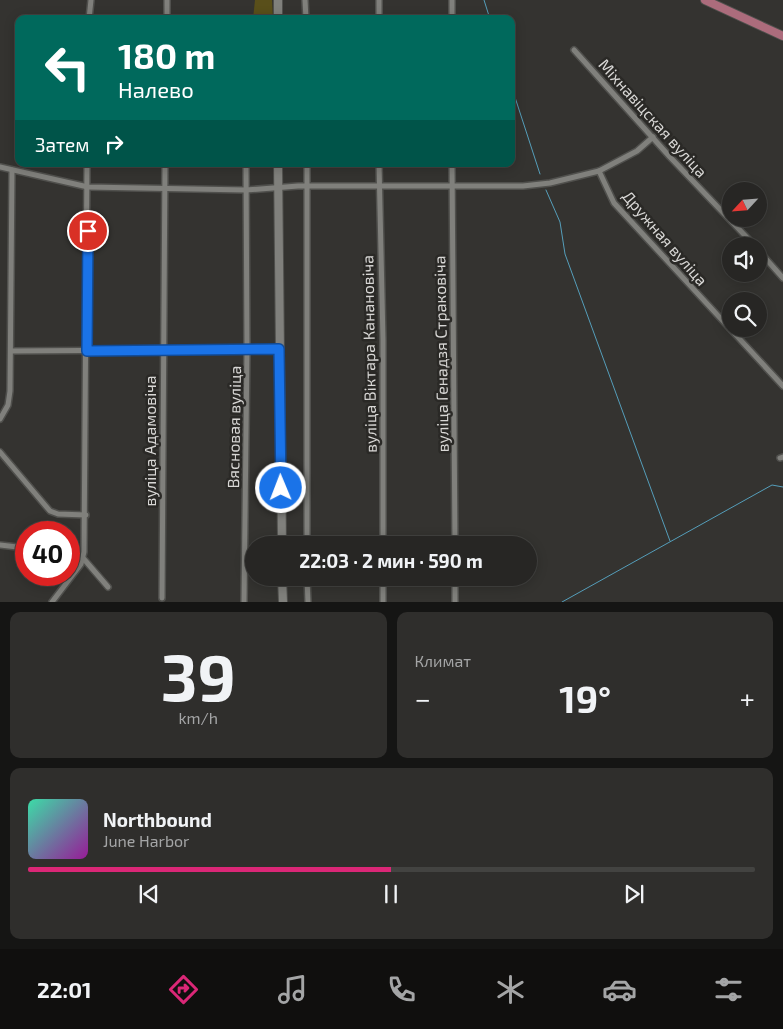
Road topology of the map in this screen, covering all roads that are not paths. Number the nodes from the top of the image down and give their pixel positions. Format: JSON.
{"nodes":[{"id":1,"x":91,"y":0,"type":"edge"},
{"id":2,"x":167,"y":0,"type":"edge"},
{"id":3,"x":278,"y":0,"type":"edge"},
{"id":4,"x":305,"y":0,"type":"edge"},
{"id":5,"x":379,"y":0,"type":"edge"},
{"id":6,"x":452,"y":0,"type":"edge"},
{"id":7,"x":705,"y":0,"type":"edge"},
{"id":8,"x":89,"y":15,"type":"edge"},
{"id":9,"x":167,"y":15,"type":"edge"},
{"id":10,"x":278,"y":15,"type":"edge"},
{"id":11,"x":306,"y":15,"type":"edge"},
{"id":12,"x":379,"y":15,"type":"edge"},
{"id":13,"x":452,"y":15,"type":"edge"},
{"id":14,"x":783,"y":36,"type":"edge"},
{"id":15,"x":574,"y":50,"type":"dead end"},
{"id":16,"x":653,"y":137,"type":"junction"},
{"id":17,"x":0,"y":167,"type":"edge"},
{"id":18,"x":88,"y":167,"type":"edge"},
{"id":19,"x":165,"y":167,"type":"edge"},
{"id":20,"x":246,"y":167,"type":"edge"},
{"id":21,"x":278,"y":167,"type":"edge"},
{"id":22,"x":307,"y":167,"type":"edge"},
{"id":23,"x":379,"y":167,"type":"edge"},
{"id":24,"x":452,"y":167,"type":"edge"},
{"id":25,"x":12,"y":170,"type":"junction"},
{"id":26,"x":599,"y":171,"type":"junction"},
{"id":27,"x":308,"y":186,"type":"junction"},
{"id":28,"x":379,"y":186,"type":"junction"},
{"id":29,"x":452,"y":186,"type":"junction"},
{"id":30,"x":88,"y":187,"type":"junction"},
{"id":31,"x":165,"y":188,"type":"junction"},
{"id":32,"x":278,"y":189,"type":"junction"},
{"id":33,"x":246,"y":190,"type":"junction"},
{"id":34,"x":747,"y":237,"type":"edge"},
{"id":35,"x":767,"y":260,"type":"edge"},
{"id":36,"x":783,"y":278,"type":"edge"},
{"id":37,"x":279,"y":349,"type":"junction"},
{"id":38,"x":11,"y":350,"type":"junction"},
{"id":39,"x":248,"y":350,"type":"junction"},
{"id":40,"x":87,"y":351,"type":"junction"},
{"id":41,"x":163,"y":351,"type":"junction"},
{"id":42,"x":783,"y":386,"type":"edge"},
{"id":43,"x":0,"y":418,"type":"edge"},
{"id":44,"x":0,"y":452,"type":"edge"},
{"id":45,"x":86,"y":515,"type":"junction"},
{"id":46,"x":282,"y":536,"type":"edge"},
{"id":47,"x":307,"y":536,"type":"edge"},
{"id":48,"x":383,"y":536,"type":"edge"},
{"id":49,"x":455,"y":536,"type":"edge"},
{"id":50,"x":0,"y":545,"type":"edge"},
{"id":51,"x":15,"y":548,"type":"edge"},
{"id":52,"x":83,"y":558,"type":"junction"},
{"id":53,"x":80,"y":562,"type":"edge"},
{"id":54,"x":63,"y":586,"type":"edge"},
{"id":55,"x":282,"y":586,"type":"edge"},
{"id":56,"x":307,"y":586,"type":"edge"},
{"id":57,"x":383,"y":586,"type":"edge"},
{"id":58,"x":455,"y":586,"type":"edge"},
{"id":59,"x":108,"y":587,"type":"dead end"},
{"id":60,"x":162,"y":598,"type":"dead end"},
{"id":61,"x":52,"y":602,"type":"edge"},
{"id":62,"x":244,"y":602,"type":"edge"},
{"id":63,"x":283,"y":602,"type":"edge"},
{"id":64,"x":308,"y":602,"type":"edge"},
{"id":65,"x":383,"y":602,"type":"edge"},
{"id":66,"x":455,"y":602,"type":"edge"}],
"edges":[{"from":1,"to":8,"type":"street"},
{"from":2,"to":9,"type":"street"},
{"from":3,"to":10,"type":"street"},
{"from":4,"to":11,"type":"street"},
{"from":5,"to":12,"type":"street"},
{"from":6,"to":13,"type":"street"},
{"from":7,"to":14,"type":"main road"},
{"from":15,"to":16,"type":"street","name":"Міхнавіцская вуліца"},
{"from":16,"to":26,"type":"street"},
{"from":16,"to":34,"type":"street","name":"Міхнавіцская вуліца"},
{"from":17,"to":25,"type":"street"},
{"from":18,"to":30,"type":"street"},
{"from":19,"to":31,"type":"street","name":"вуліца Адамовіча"},
{"from":20,"to":33,"type":"street","name":"Вясновая вуліца"},
{"from":21,"to":32,"type":"street"},
{"from":22,"to":27,"type":"street"},
{"from":23,"to":28,"type":"street","name":"вуліца Віктара Канановіча"},
{"from":24,"to":29,"type":"street","name":"вуліца Генадзя Страковіча"},
{"from":25,"to":30,"type":"street"},
{"from":25,"to":38,"type":"street"},
{"from":26,"to":29,"type":"street"},
{"from":26,"to":42,"type":"street","name":"Дружная вуліца"},
{"from":27,"to":28,"type":"street"},
{"from":27,"to":32,"type":"street"},
{"from":27,"to":47,"type":"street"},
{"from":28,"to":29,"type":"street"},
{"from":28,"to":48,"type":"street","name":"вуліца Віктара Канановіча"},
{"from":29,"to":49,"type":"street","name":"вуліца Генадзя Страковіча"},
{"from":30,"to":31,"type":"street"},
{"from":30,"to":40,"type":"street"},
{"from":31,"to":33,"type":"street"},
{"from":31,"to":41,"type":"street","name":"вуліца Адамовіча"},
{"from":32,"to":33,"type":"street"},
{"from":32,"to":37,"type":"street"},
{"from":33,"to":39,"type":"street","name":"Вясновая вуліца"},
{"from":35,"to":36,"type":"street"},
{"from":37,"to":39,"type":"street"},
{"from":37,"to":46,"type":"street"},
{"from":38,"to":40,"type":"street"},
{"from":38,"to":43,"type":"street"},
{"from":39,"to":41,"type":"street"},
{"from":39,"to":62,"type":"street","name":"Вясновая вуліца"},
{"from":40,"to":41,"type":"street"},
{"from":40,"to":45,"type":"street"},
{"from":41,"to":60,"type":"street","name":"вуліца Адамовіча"},
{"from":44,"to":45,"type":"street"},
{"from":45,"to":52,"type":"street"},
{"from":50,"to":51,"type":"street"},
{"from":52,"to":53,"type":"street"},
{"from":52,"to":59,"type":"street"},
{"from":54,"to":61,"type":"street"},
{"from":55,"to":63,"type":"street"},
{"from":56,"to":64,"type":"street"},
{"from":57,"to":65,"type":"street"},
{"from":58,"to":66,"type":"street"}]}
